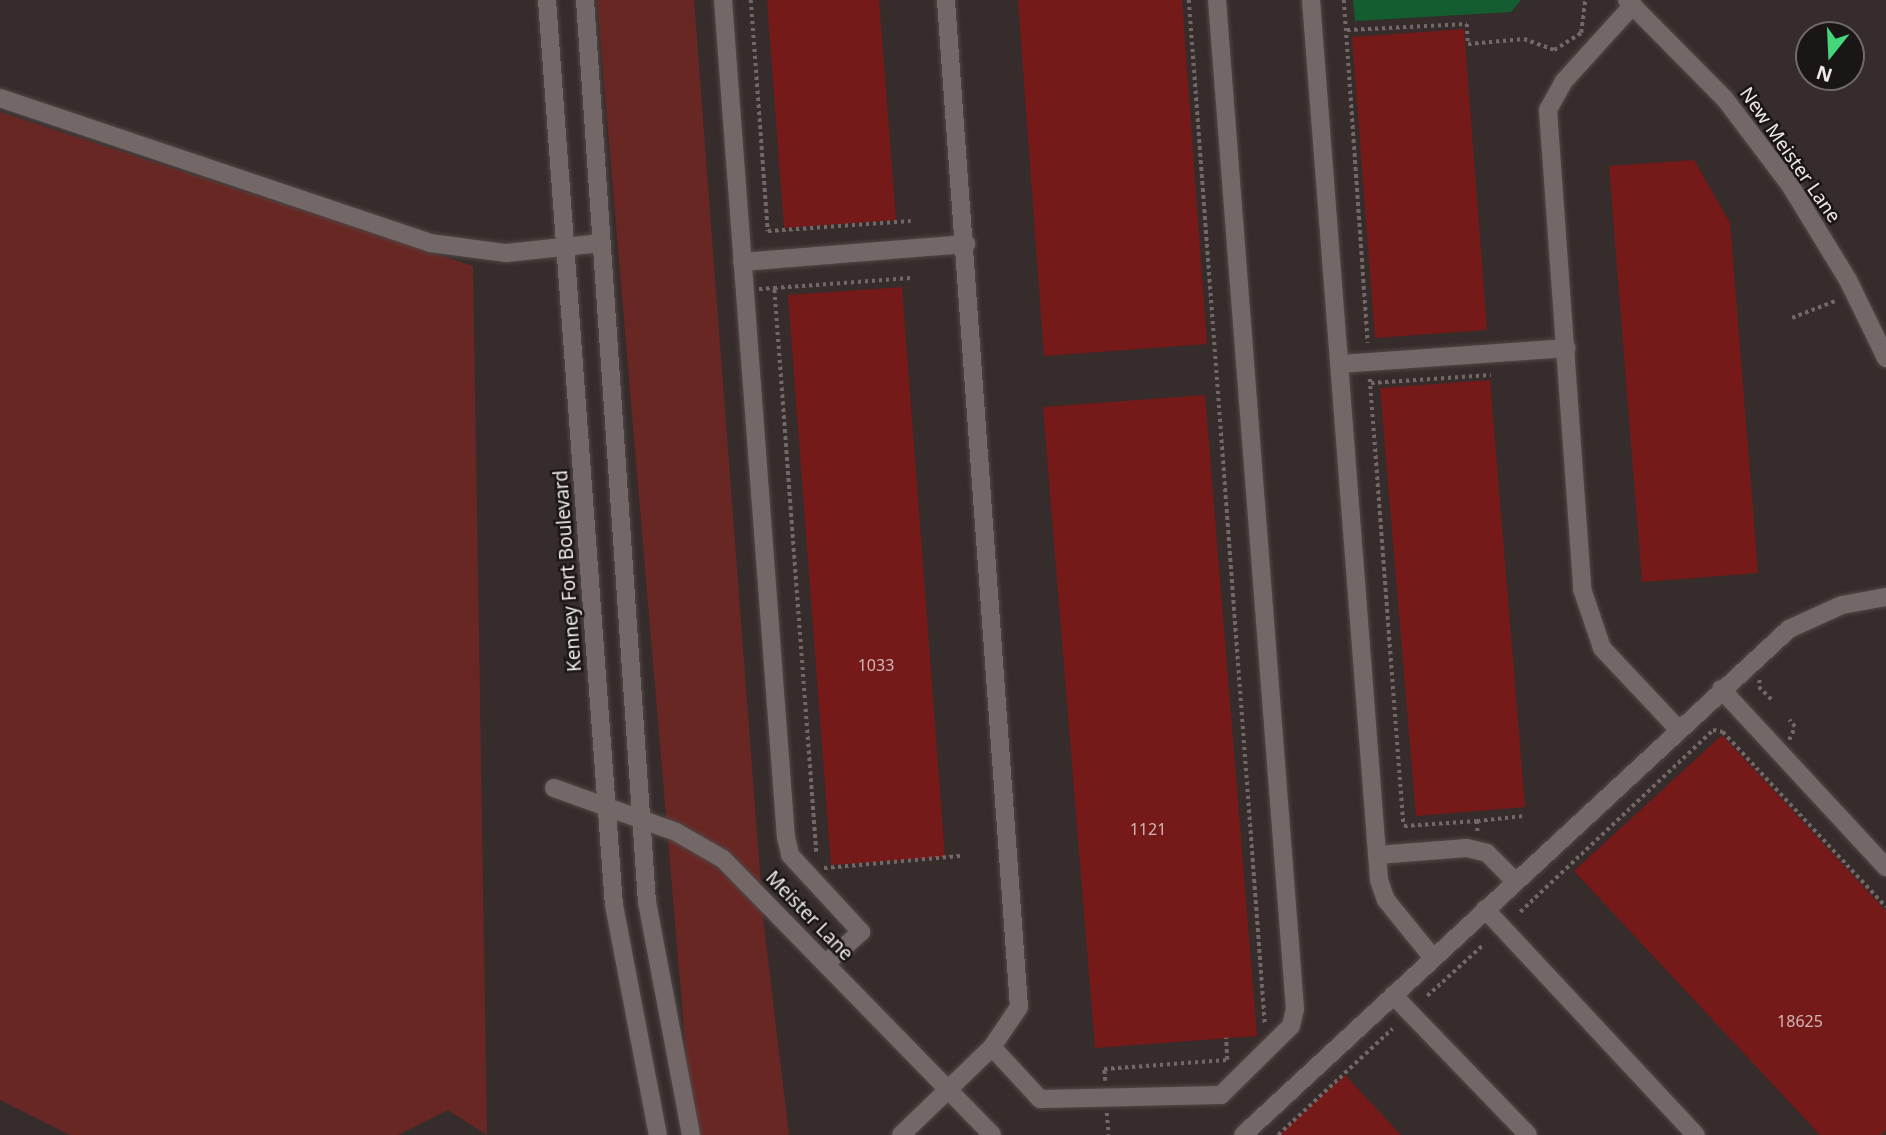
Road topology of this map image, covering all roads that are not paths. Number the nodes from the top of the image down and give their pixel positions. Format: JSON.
{"nodes":[{"id":1,"x":547,"y":0,"type":"edge"},
{"id":2,"x":585,"y":0,"type":"edge"},
{"id":3,"x":723,"y":0,"type":"edge"},
{"id":4,"x":946,"y":0,"type":"edge"},
{"id":5,"x":1217,"y":0,"type":"edge"},
{"id":6,"x":1311,"y":0,"type":"edge"},
{"id":7,"x":1630,"y":3,"type":"edge"},
{"id":8,"x":0,"y":98,"type":"edge"},
{"id":9,"x":601,"y":243,"type":"junction"},
{"id":10,"x":966,"y":244,"type":"junction"},
{"id":11,"x":564,"y":249,"type":"junction"},
{"id":12,"x":742,"y":262,"type":"junction"},
{"id":13,"x":1566,"y":348,"type":"junction"},
{"id":14,"x":1886,"y":358,"type":"edge"},
{"id":15,"x":1340,"y":364,"type":"junction"},
{"id":16,"x":1886,"y":597,"type":"edge"},
{"id":17,"x":1721,"y":689,"type":"junction"},
{"id":18,"x":1678,"y":729,"type":"junction"},
{"id":19,"x":554,"y":788,"type":"dead end"},
{"id":20,"x":607,"y":804,"type":"junction"},
{"id":21,"x":641,"y":818,"type":"junction"},
{"id":22,"x":1377,"y":855,"type":"junction"},
{"id":23,"x":1886,"y":867,"type":"edge"},
{"id":24,"x":1515,"y":881,"type":"junction"},
{"id":25,"x":1485,"y":909,"type":"junction"},
{"id":26,"x":1433,"y":958,"type":"junction"},
{"id":27,"x":825,"y":963,"type":"junction"},
{"id":28,"x":1392,"y":995,"type":"junction"},
{"id":29,"x":992,"y":1047,"type":"junction"},
{"id":30,"x":947,"y":1087,"type":"junction"},
{"id":31,"x":658,"y":1135,"type":"edge"},
{"id":32,"x":691,"y":1135,"type":"edge"},
{"id":33,"x":901,"y":1135,"type":"edge"},
{"id":34,"x":992,"y":1135,"type":"edge"},
{"id":35,"x":1242,"y":1135,"type":"edge"},
{"id":36,"x":1528,"y":1135,"type":"edge"},
{"id":37,"x":1696,"y":1135,"type":"edge"}],
"edges":[{"from":1,"to":11,"type":"street","name":"Kenney Fort Boulevard"},
{"from":2,"to":9,"type":"street"},
{"from":3,"to":12,"type":"street"},
{"from":4,"to":10,"type":"street"},
{"from":5,"to":29,"type":"street"},
{"from":6,"to":15,"type":"street"},
{"from":7,"to":13,"type":"street"},
{"from":7,"to":14,"type":"street","name":"New Meister Lane"},
{"from":8,"to":11,"type":"street"},
{"from":9,"to":11,"type":"street"},
{"from":9,"to":21,"type":"street"},
{"from":10,"to":12,"type":"street"},
{"from":10,"to":29,"type":"street"},
{"from":11,"to":20,"type":"street","name":"Kenney Fort Boulevard"},
{"from":12,"to":27,"type":"street"},
{"from":13,"to":15,"type":"street"},
{"from":13,"to":18,"type":"street"},
{"from":15,"to":22,"type":"street"},
{"from":16,"to":17,"type":"street"},
{"from":17,"to":18,"type":"street"},
{"from":17,"to":23,"type":"street"},
{"from":18,"to":24,"type":"street"},
{"from":19,"to":20,"type":"street","name":"Meister Lane"},
{"from":20,"to":21,"type":"street","name":"Meister Lane"},
{"from":20,"to":31,"type":"street","name":"Kenney Fort Boulevard"},
{"from":21,"to":27,"type":"street","name":"Meister Lane"},
{"from":21,"to":32,"type":"street"},
{"from":22,"to":24,"type":"street"},
{"from":22,"to":26,"type":"street"},
{"from":24,"to":25,"type":"street"},
{"from":25,"to":26,"type":"street"},
{"from":25,"to":37,"type":"street"},
{"from":26,"to":28,"type":"street"},
{"from":27,"to":30,"type":"street","name":"Meister Lane"},
{"from":28,"to":35,"type":"street"},
{"from":28,"to":36,"type":"street"},
{"from":29,"to":30,"type":"street"},
{"from":30,"to":33,"type":"street"},
{"from":30,"to":34,"type":"street","name":"Meister Lane"}]}
